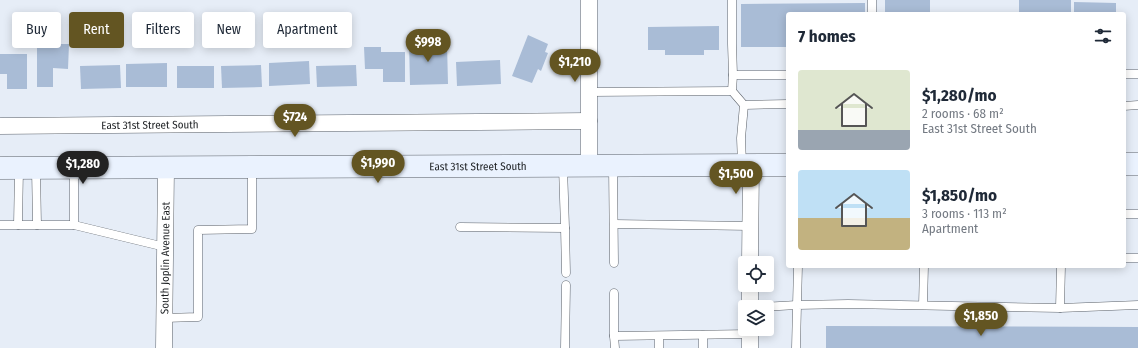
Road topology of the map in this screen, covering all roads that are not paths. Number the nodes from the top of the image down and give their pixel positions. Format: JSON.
{"nodes":[{"id":1,"x":589,"y":0,"type":"edge"},
{"id":2,"x":732,"y":0,"type":"edge"},
{"id":3,"x":872,"y":0,"type":"edge"},
{"id":4,"x":872,"y":12,"type":"edge"},
{"id":5,"x":1126,"y":74,"type":"edge"},
{"id":6,"x":1138,"y":74,"type":"edge"},
{"id":7,"x":733,"y":75,"type":"junction"},
{"id":8,"x":786,"y":75,"type":"edge"},
{"id":9,"x":732,"y":90,"type":"junction"},
{"id":10,"x":589,"y":92,"type":"junction"},
{"id":11,"x":786,"y":104,"type":"edge"},
{"id":12,"x":744,"y":105,"type":"junction"},
{"id":13,"x":1138,"y":105,"type":"edge"},
{"id":14,"x":1126,"y":106,"type":"edge"},
{"id":15,"x":589,"y":121,"type":"junction"},
{"id":16,"x":0,"y":126,"type":"edge"},
{"id":17,"x":1126,"y":164,"type":"edge"},
{"id":18,"x":1138,"y":164,"type":"edge"},
{"id":19,"x":746,"y":165,"type":"junction"},
{"id":20,"x":786,"y":165,"type":"edge"},
{"id":21,"x":563,"y":166,"type":"junction"},
{"id":22,"x":589,"y":166,"type":"junction"},
{"id":23,"x":613,"y":166,"type":"junction"},
{"id":24,"x":252,"y":167,"type":"junction"},
{"id":25,"x":18,"y":168,"type":"edge"},
{"id":26,"x":74,"y":168,"type":"junction"},
{"id":27,"x":166,"y":168,"type":"junction"},
{"id":28,"x":1126,"y":214,"type":"edge"},
{"id":29,"x":1138,"y":214,"type":"edge"},
{"id":30,"x":614,"y":224,"type":"junction"},
{"id":31,"x":0,"y":225,"type":"edge"},
{"id":32,"x":18,"y":225,"type":"junction"},
{"id":33,"x":37,"y":225,"type":"junction"},
{"id":34,"x":74,"y":225,"type":"junction"},
{"id":35,"x":750,"y":226,"type":"junction"},
{"id":36,"x":460,"y":227,"type":"dead end"},
{"id":37,"x":565,"y":228,"type":"junction"},
{"id":38,"x":165,"y":247,"type":"junction"},
{"id":39,"x":750,"y":256,"type":"edge"},
{"id":40,"x":1126,"y":258,"type":"edge"},
{"id":41,"x":1138,"y":258,"type":"edge"},
{"id":42,"x":614,"y":263,"type":"dead end"},
{"id":43,"x":798,"y":268,"type":"edge"},
{"id":44,"x":924,"y":268,"type":"edge"},
{"id":45,"x":1061,"y":268,"type":"edge"},
{"id":46,"x":566,"y":273,"type":"dead end"},
{"id":47,"x":566,"y":285,"type":"dead end"},
{"id":48,"x":614,"y":293,"type":"dead end"},
{"id":49,"x":797,"y":305,"type":"junction"},
{"id":50,"x":923,"y":305,"type":"junction"},
{"id":51,"x":1138,"y":305,"type":"edge"},
{"id":52,"x":774,"y":306,"type":"edge"},
{"id":53,"x":1060,"y":308,"type":"junction"},
{"id":54,"x":164,"y":318,"type":"junction"},
{"id":55,"x":703,"y":335,"type":"junction"},
{"id":56,"x":614,"y":336,"type":"junction"},
{"id":57,"x":659,"y":336,"type":"junction"},
{"id":58,"x":750,"y":337,"type":"edge"},
{"id":59,"x":164,"y":348,"type":"edge"},
{"id":60,"x":565,"y":348,"type":"edge"},
{"id":61,"x":615,"y":348,"type":"edge"},
{"id":62,"x":659,"y":348,"type":"edge"},
{"id":63,"x":704,"y":348,"type":"edge"},
{"id":64,"x":796,"y":348,"type":"edge"}],
"edges":[{"from":1,"to":10,"type":"street"},
{"from":2,"to":7,"type":"lane"},
{"from":3,"to":4,"type":"lane"},
{"from":5,"to":6,"type":"lane"},
{"from":7,"to":8,"type":"lane"},
{"from":7,"to":9,"type":"lane"},
{"from":9,"to":10,"type":"lane"},
{"from":9,"to":12,"type":"lane"},
{"from":10,"to":15,"type":"street"},
{"from":11,"to":12,"type":"lane"},
{"from":12,"to":19,"type":"lane"},
{"from":13,"to":14,"type":"lane"},
{"from":15,"to":16,"type":"street","name":"East 31st Street South"},
{"from":15,"to":22,"type":"street"},
{"from":17,"to":18,"type":"main road"},
{"from":19,"to":20,"type":"main road","name":"East 31st Street South"},
{"from":19,"to":23,"type":"main road","name":"East 31st Street South"},
{"from":19,"to":35,"type":"street"},
{"from":21,"to":22,"type":"main road","name":"East 31st Street South"},
{"from":21,"to":24,"type":"main road","name":"East 31st Street South"},
{"from":21,"to":37,"type":"lane"},
{"from":22,"to":23,"type":"main road","name":"East 31st Street South"},
{"from":23,"to":30,"type":"lane"},
{"from":24,"to":27,"type":"main road","name":"East 31st Street South"},
{"from":24,"to":54,"type":"lane"},
{"from":25,"to":26,"type":"main road","name":"East 31st Street South"},
{"from":25,"to":32,"type":"lane"},
{"from":25,"to":33,"type":"lane"},
{"from":26,"to":27,"type":"main road","name":"East 31st Street South"},
{"from":26,"to":34,"type":"lane"},
{"from":27,"to":38,"type":"street","name":"South Joplin Avenue East"},
{"from":28,"to":29,"type":"lane"},
{"from":30,"to":35,"type":"lane"},
{"from":30,"to":42,"type":"lane"},
{"from":31,"to":32,"type":"lane"},
{"from":32,"to":33,"type":"lane"},
{"from":33,"to":34,"type":"lane"},
{"from":34,"to":38,"type":"lane"},
{"from":35,"to":39,"type":"street"},
{"from":36,"to":37,"type":"lane"},
{"from":37,"to":46,"type":"lane"},
{"from":38,"to":54,"type":"street","name":"South Joplin Avenue East"},
{"from":40,"to":41,"type":"lane"},
{"from":43,"to":49,"type":"lane"},
{"from":44,"to":50,"type":"lane"},
{"from":45,"to":53,"type":"lane"},
{"from":47,"to":60,"type":"lane"},
{"from":48,"to":56,"type":"lane"},
{"from":49,"to":50,"type":"lane"},
{"from":49,"to":52,"type":"lane"},
{"from":49,"to":64,"type":"lane"},
{"from":50,"to":53,"type":"lane"},
{"from":51,"to":53,"type":"lane"},
{"from":54,"to":59,"type":"street","name":"South Joplin Avenue East"},
{"from":55,"to":57,"type":"lane"},
{"from":55,"to":58,"type":"lane"},
{"from":55,"to":63,"type":"lane"},
{"from":56,"to":57,"type":"lane"},
{"from":56,"to":61,"type":"lane"},
{"from":57,"to":62,"type":"lane"}]}
